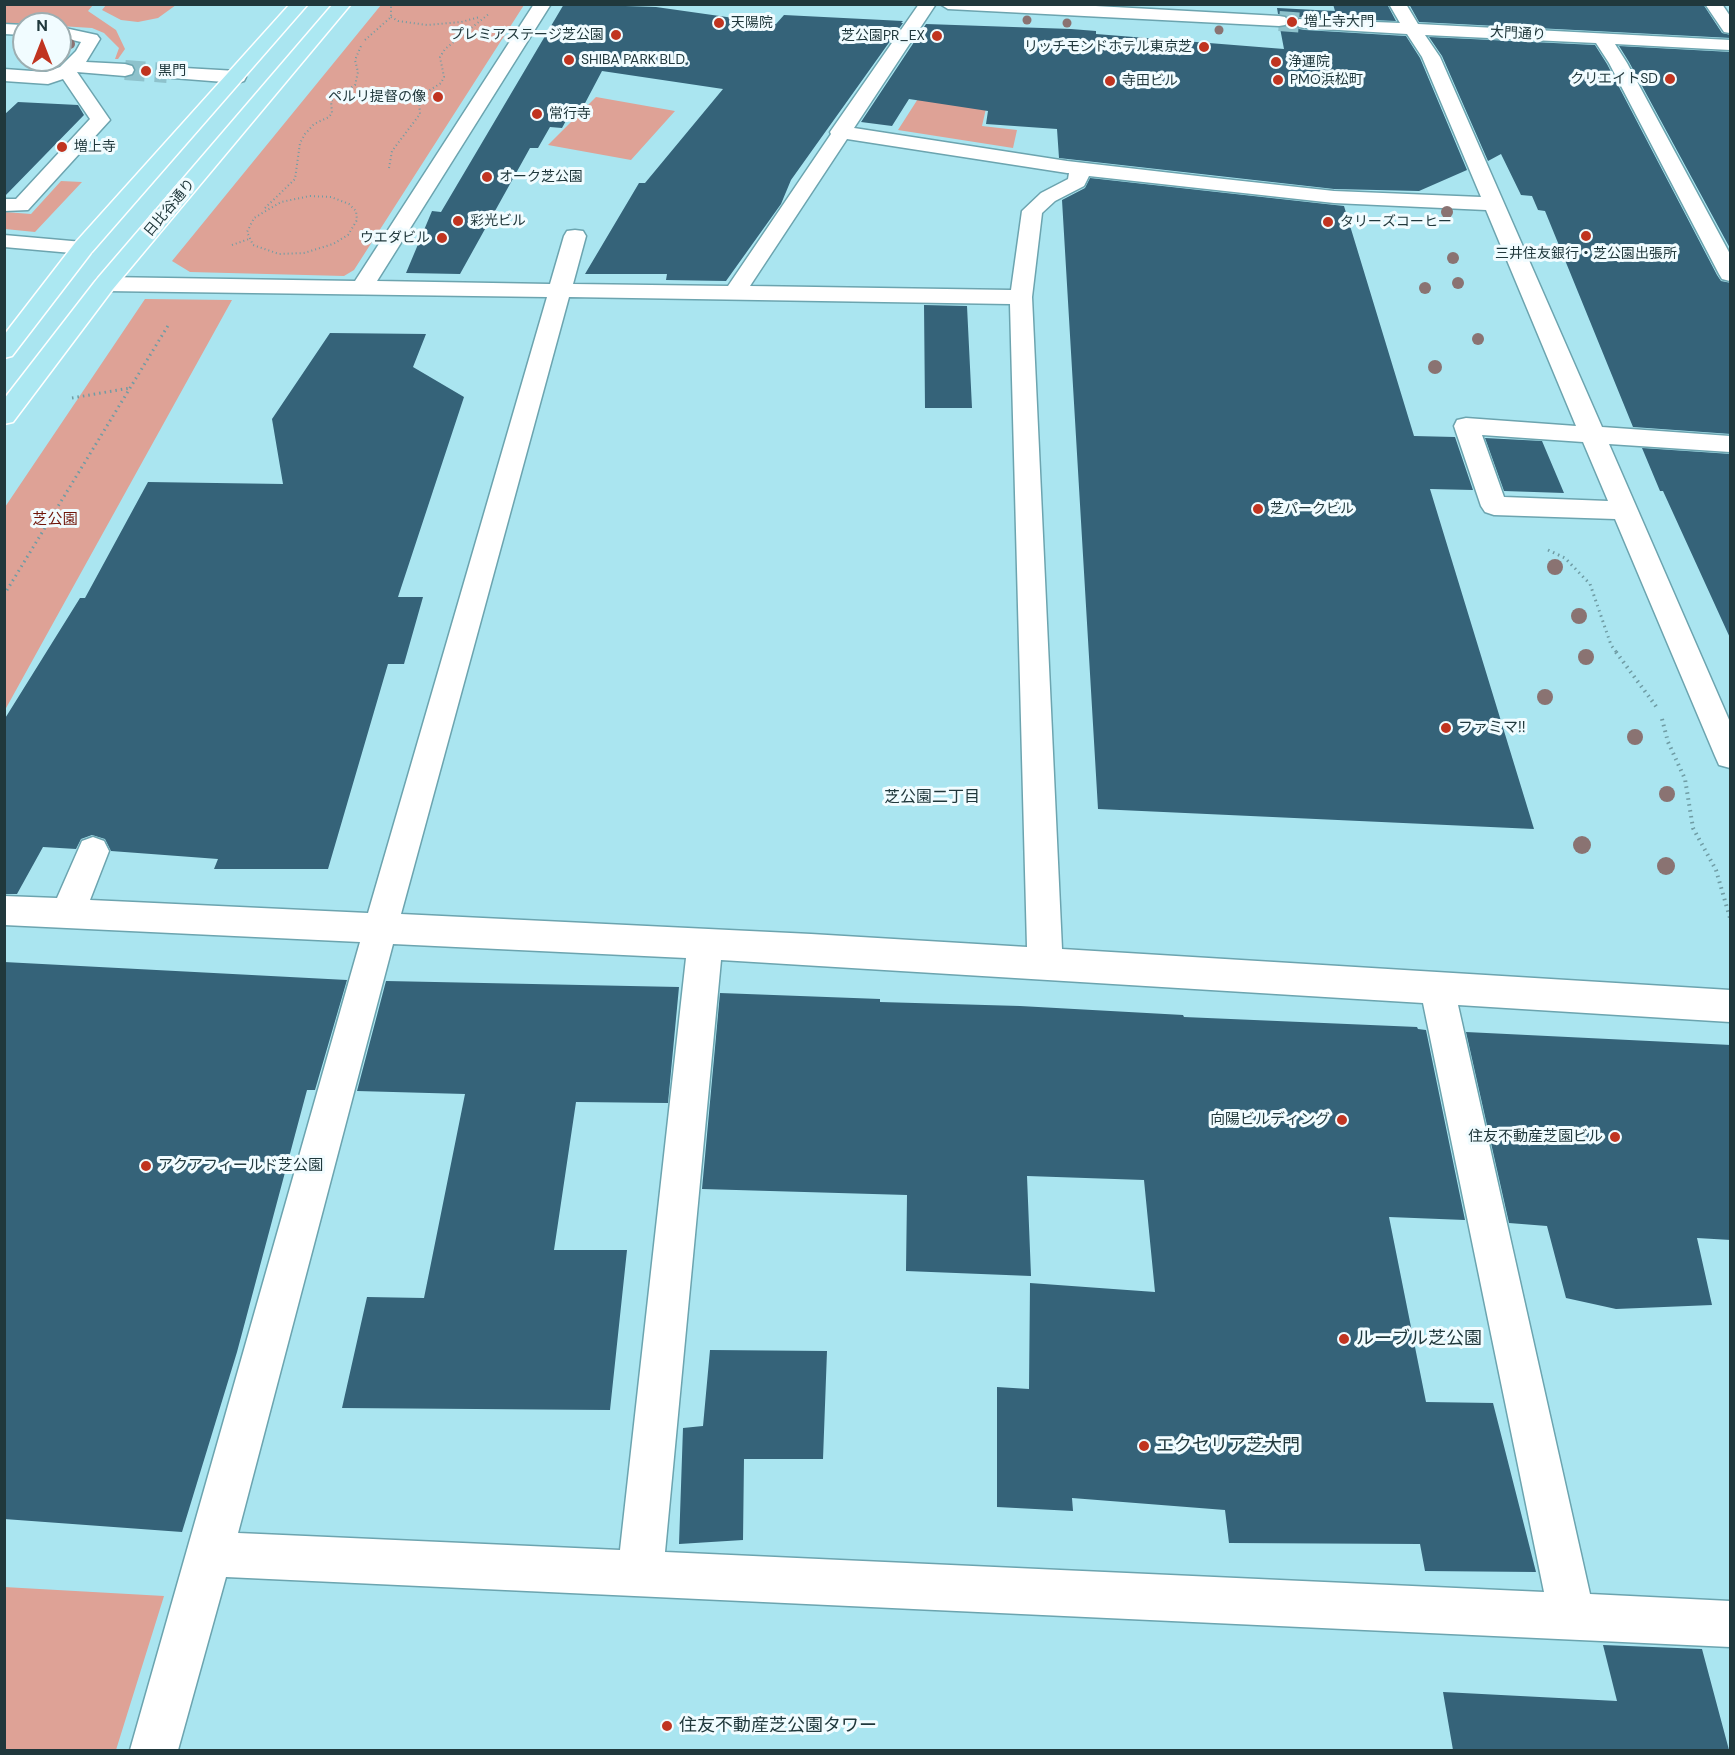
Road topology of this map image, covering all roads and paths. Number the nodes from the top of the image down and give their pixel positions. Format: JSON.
{"nodes":[{"id":1,"x":300,"y":4,"type":"edge"},
{"id":2,"x":343,"y":4,"type":"edge"},
{"id":3,"x":391,"y":4,"type":"edge"},
{"id":4,"x":543,"y":4,"type":"edge"},
{"id":5,"x":928,"y":4,"type":"edge"},
{"id":6,"x":948,"y":4,"type":"edge"},
{"id":7,"x":1397,"y":4,"type":"edge"},
{"id":8,"x":1713,"y":4,"type":"edge"},
{"id":9,"x":1000,"y":6,"type":"edge"},
{"id":10,"x":1145,"y":10,"type":"edge"},
{"id":11,"x":495,"y":11,"type":"dead end"},
{"id":12,"x":486,"y":14,"type":"junction"},
{"id":13,"x":391,"y":17,"type":"junction"},
{"id":14,"x":1279,"y":21,"type":"tunnel mouth"},
{"id":15,"x":1305,"y":23,"type":"tunnel mouth"},
{"id":16,"x":1731,"y":28,"type":"edge"},
{"id":17,"x":1415,"y":29,"type":"junction"},
{"id":18,"x":72,"y":35,"type":"edge"},
{"id":19,"x":1602,"y":39,"type":"junction"},
{"id":20,"x":1731,"y":45,"type":"edge"},
{"id":21,"x":72,"y":66,"type":"edge"},
{"id":22,"x":72,"y":69,"type":"edge"},
{"id":23,"x":125,"y":70,"type":"tunnel mouth"},
{"id":24,"x":62,"y":72,"type":"edge"},
{"id":25,"x":71,"y":72,"type":"edge"},
{"id":26,"x":167,"y":73,"type":"tunnel mouth"},
{"id":27,"x":4,"y":75,"type":"edge"},
{"id":28,"x":237,"y":77,"type":"junction"},
{"id":29,"x":840,"y":132,"type":"junction"},
{"id":30,"x":1080,"y":169,"type":"junction"},
{"id":31,"x":389,"y":171,"type":"dead end"},
{"id":32,"x":1494,"y":204,"type":"junction"},
{"id":33,"x":4,"y":205,"type":"edge"},
{"id":34,"x":261,"y":212,"type":"junction"},
{"id":35,"x":363,"y":219,"type":"dead end"},
{"id":36,"x":356,"y":225,"type":"junction"},
{"id":37,"x":575,"y":236,"type":"dead end"},
{"id":38,"x":4,"y":241,"type":"edge"},
{"id":39,"x":83,"y":248,"type":"junction"},
{"id":40,"x":1731,"y":274,"type":"edge"},
{"id":41,"x":105,"y":284,"type":"junction"},
{"id":42,"x":362,"y":287,"type":"junction"},
{"id":43,"x":559,"y":290,"type":"junction"},
{"id":44,"x":735,"y":292,"type":"junction"},
{"id":45,"x":1021,"y":297,"type":"junction"},
{"id":46,"x":171,"y":321,"type":"dead end"},
{"id":47,"x":4,"y":351,"type":"edge"},
{"id":48,"x":131,"y":388,"type":"junction"},
{"id":49,"x":68,"y":398,"type":"dead end"},
{"id":50,"x":4,"y":416,"type":"edge"},
{"id":51,"x":1592,"y":433,"type":"junction"},
{"id":52,"x":1731,"y":444,"type":"edge"},
{"id":53,"x":1494,"y":506,"type":"junction"},
{"id":54,"x":1625,"y":510,"type":"junction"},
{"id":55,"x":4,"y":595,"type":"edge"},
{"id":56,"x":1731,"y":756,"type":"edge"},
{"id":57,"x":93,"y":851,"type":"dead end"},
{"id":58,"x":4,"y":910,"type":"edge"},
{"id":59,"x":69,"y":911,"type":"junction"},
{"id":60,"x":1731,"y":918,"type":"edge"},
{"id":61,"x":380,"y":929,"type":"junction"},
{"id":62,"x":705,"y":945,"type":"junction"},
{"id":63,"x":1045,"y":963,"type":"junction"},
{"id":64,"x":1437,"y":988,"type":"junction"},
{"id":65,"x":1731,"y":1006,"type":"edge"},
{"id":66,"x":210,"y":1554,"type":"junction"},
{"id":67,"x":640,"y":1572,"type":"junction"},
{"id":68,"x":1572,"y":1617,"type":"junction"},
{"id":69,"x":1731,"y":1624,"type":"edge"},
{"id":70,"x":154,"y":1750,"type":"edge"}],
"edges":[{"from":1,"to":28,"type":"main road"},
{"from":2,"to":41,"type":"main road","name":"日比谷通り"},
{"from":3,"to":13,"type":"path"},
{"from":4,"to":42,"type":"street"},
{"from":5,"to":29,"type":"street"},
{"from":6,"to":9,"type":"street"},
{"from":7,"to":17,"type":"street"},
{"from":8,"to":16,"type":"street"},
{"from":9,"to":10,"type":"street"},
{"from":10,"to":14,"type":"street"},
{"from":11,"to":12,"type":"path"},
{"from":12,"to":13,"type":"path"},
{"from":12,"to":31,"type":"path"},
{"from":13,"to":34,"type":"path"},
{"from":15,"to":17,"type":"street","name":"大門通り"},
{"from":17,"to":19,"type":"street","name":"大門通り"},
{"from":17,"to":32,"type":"street"},
{"from":18,"to":21,"type":"street"},
{"from":19,"to":20,"type":"street","name":"大門通り"},
{"from":19,"to":40,"type":"street"},
{"from":22,"to":23,"type":"street"},
{"from":24,"to":27,"type":"street"},
{"from":25,"to":33,"type":"street"},
{"from":26,"to":28,"type":"street"},
{"from":28,"to":39,"type":"main road"},
{"from":29,"to":30,"type":"street"},
{"from":29,"to":44,"type":"street"},
{"from":30,"to":32,"type":"street"},
{"from":30,"to":45,"type":"street"},
{"from":32,"to":51,"type":"street"},
{"from":34,"to":36,"type":"path"},
{"from":34,"to":36,"type":"path"},
{"from":35,"to":36,"type":"path"},
{"from":37,"to":43,"type":"street"},
{"from":38,"to":39,"type":"street"},
{"from":39,"to":47,"type":"main road"},
{"from":41,"to":42,"type":"street"},
{"from":41,"to":50,"type":"main road","name":"日比谷通り"},
{"from":42,"to":43,"type":"street"},
{"from":43,"to":44,"type":"street"},
{"from":43,"to":61,"type":"street"},
{"from":44,"to":45,"type":"street"},
{"from":45,"to":63,"type":"street"},
{"from":46,"to":48,"type":"path"},
{"from":48,"to":49,"type":"path"},
{"from":48,"to":55,"type":"path"},
{"from":51,"to":52,"type":"street"},
{"from":51,"to":53,"type":"street"},
{"from":51,"to":54,"type":"street"},
{"from":53,"to":54,"type":"street"},
{"from":53,"to":60,"type":"path"},
{"from":54,"to":56,"type":"street"},
{"from":57,"to":59,"type":"street"},
{"from":58,"to":59,"type":"street"},
{"from":59,"to":61,"type":"street"},
{"from":61,"to":62,"type":"street"},
{"from":61,"to":66,"type":"street"},
{"from":62,"to":63,"type":"street"},
{"from":62,"to":67,"type":"street"},
{"from":63,"to":64,"type":"street"},
{"from":64,"to":65,"type":"street"},
{"from":64,"to":68,"type":"street"},
{"from":66,"to":67,"type":"street"},
{"from":66,"to":70,"type":"street"},
{"from":67,"to":68,"type":"street"},
{"from":68,"to":69,"type":"street"}]}
